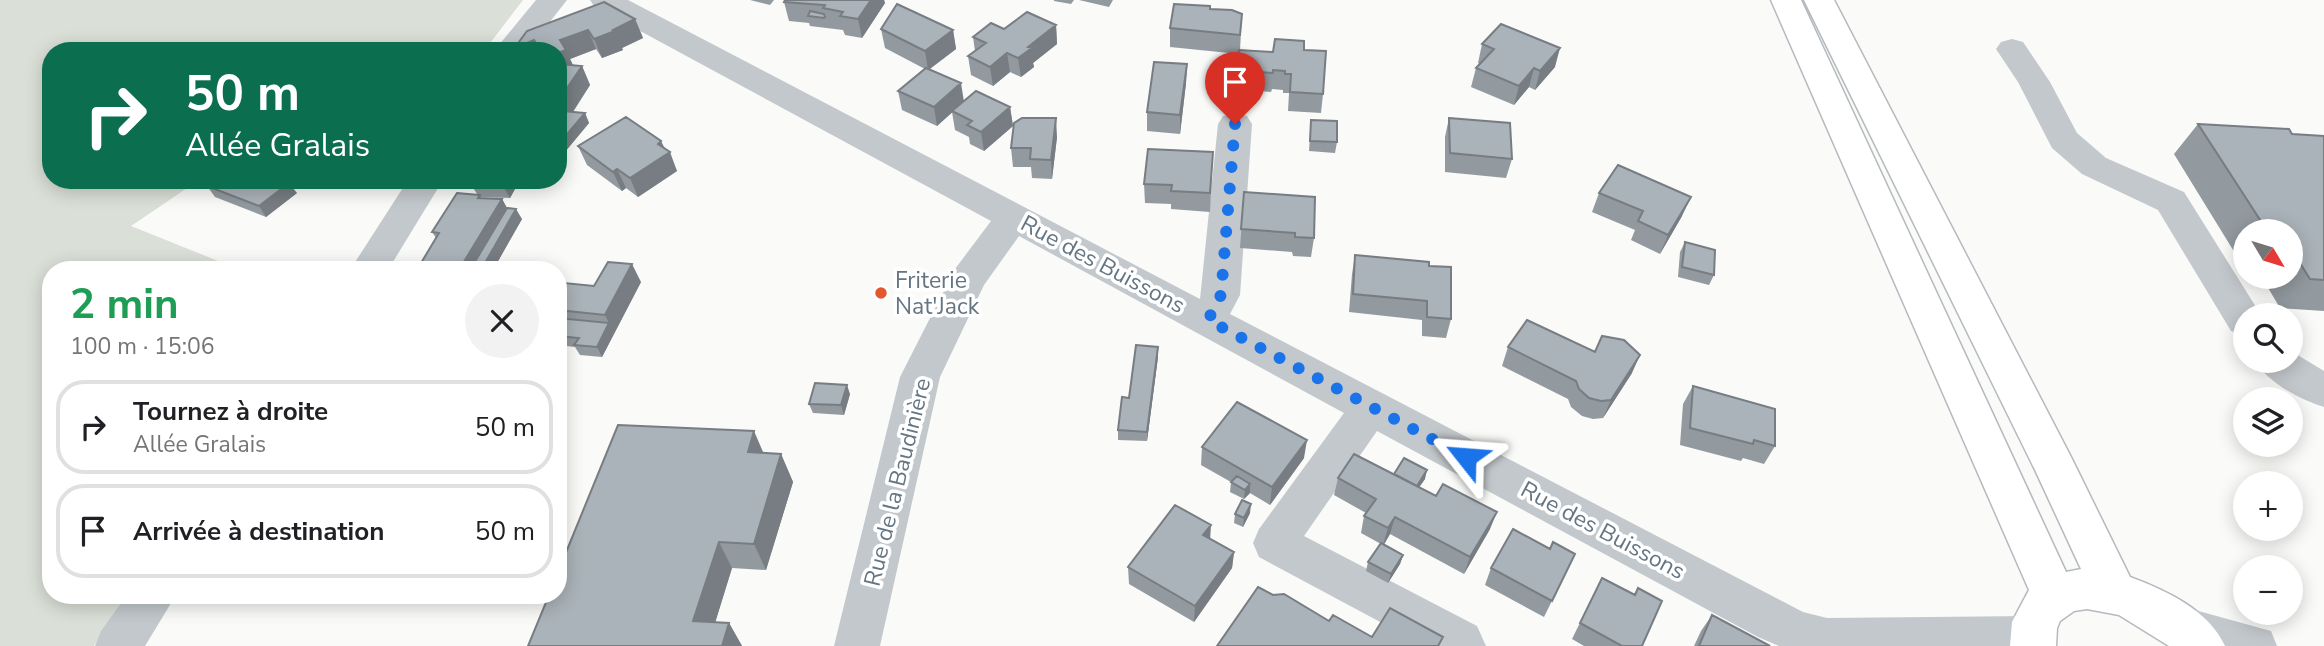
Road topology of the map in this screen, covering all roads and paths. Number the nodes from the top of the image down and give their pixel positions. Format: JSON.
{"nodes":[{"id":1,"x":552,"y":0,"type":"edge"},
{"id":2,"x":606,"y":0,"type":"edge"},
{"id":3,"x":1786,"y":0,"type":"edge"},
{"id":4,"x":1819,"y":0,"type":"edge"},
{"id":5,"x":517,"y":42,"type":"edge"},
{"id":6,"x":2012,"y":49,"type":"dead end"},
{"id":7,"x":1235,"y":124,"type":"dead end"},
{"id":8,"x":420,"y":189,"type":"edge"},
{"id":9,"x":1014,"y":216,"type":"junction"},
{"id":10,"x":374,"y":261,"type":"edge"},
{"id":11,"x":2234,"y":303,"type":"edge"},
{"id":12,"x":1208,"y":320,"type":"junction"},
{"id":13,"x":2295,"y":373,"type":"edge"},
{"id":14,"x":2324,"y":391,"type":"edge"},
{"id":15,"x":1371,"y":407,"type":"junction"},
{"id":16,"x":2113,"y":592,"type":"junction"},
{"id":17,"x":2055,"y":597,"type":"junction"},
{"id":18,"x":147,"y":604,"type":"edge"},
{"id":19,"x":2193,"y":637,"type":"edge"},
{"id":20,"x":2033,"y":642,"type":"edge"},
{"id":21,"x":1837,"y":643,"type":"edge"},
{"id":22,"x":118,"y":646,"type":"edge"},
{"id":23,"x":857,"y":646,"type":"edge"},
{"id":24,"x":1463,"y":646,"type":"edge"},
{"id":25,"x":2254,"y":646,"type":"edge"}],
"edges":[{"from":1,"to":5,"type":"street"},
{"from":2,"to":9,"type":"street","name":"Rue des Buissons"},
{"from":3,"to":17,"type":"main road"},
{"from":4,"to":16,"type":"main road"},
{"from":6,"to":11,"type":"street"},
{"from":7,"to":12,"type":"street"},
{"from":8,"to":10,"type":"street"},
{"from":9,"to":12,"type":"street","name":"Rue des Buissons"},
{"from":9,"to":23,"type":"street","name":"Rue de la Baudinière"},
{"from":12,"to":15,"type":"street","name":"Rue des Buissons"},
{"from":13,"to":14,"type":"street"},
{"from":15,"to":21,"type":"street","name":"Rue des Buissons"},
{"from":15,"to":24,"type":"street"},
{"from":16,"to":17,"type":"main road"},
{"from":16,"to":19,"type":"main road"},
{"from":17,"to":20,"type":"main road"},
{"from":18,"to":22,"type":"street"},
{"from":19,"to":25,"type":"street"},
{"from":20,"to":21,"type":"street","name":"Rue des Buissons"}]}
